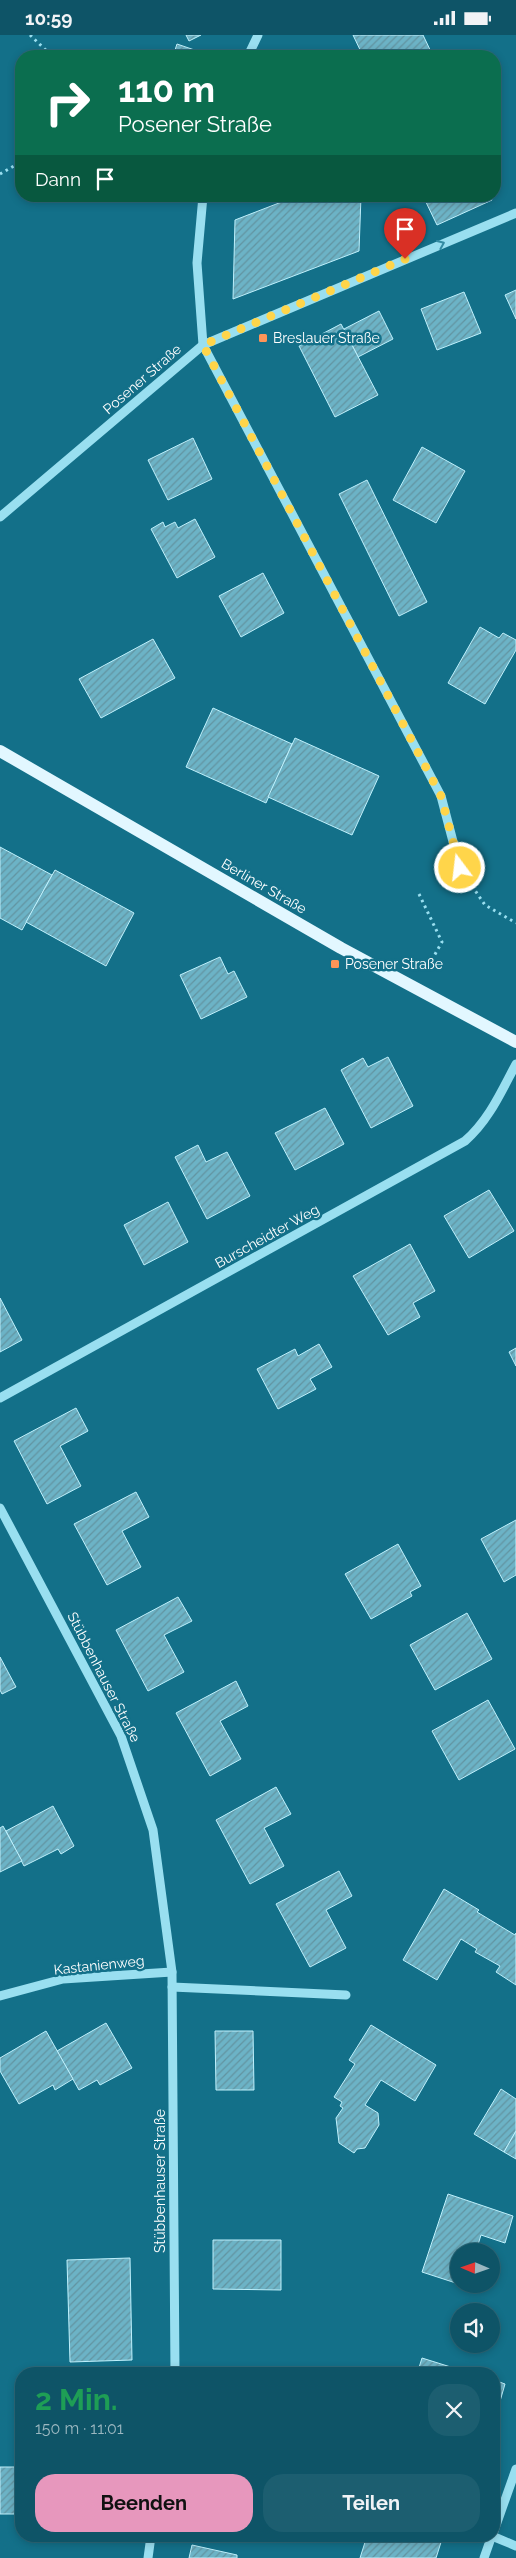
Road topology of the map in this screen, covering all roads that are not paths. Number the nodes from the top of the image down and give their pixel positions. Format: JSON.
{"nodes":[{"id":1,"x":258,"y":35,"type":"edge"},
{"id":2,"x":251,"y":50,"type":"edge"},
{"id":3,"x":203,"y":202,"type":"edge"},
{"id":4,"x":516,"y":213,"type":"edge"},
{"id":5,"x":203,"y":345,"type":"junction"},
{"id":6,"x":0,"y":517,"type":"edge"},
{"id":7,"x":0,"y":751,"type":"edge"},
{"id":8,"x":460,"y":868,"type":"road end"},
{"id":9,"x":516,"y":1043,"type":"edge"},
{"id":10,"x":516,"y":1064,"type":"edge"},
{"id":11,"x":0,"y":1398,"type":"edge"},
{"id":12,"x":0,"y":1508,"type":"edge"},
{"id":13,"x":172,"y":1972,"type":"junction"},
{"id":14,"x":172,"y":1987,"type":"junction"},
{"id":15,"x":346,"y":1995,"type":"dead end"},
{"id":16,"x":0,"y":1996,"type":"edge"},
{"id":17,"x":175,"y":2367,"type":"edge"},
{"id":18,"x":516,"y":2469,"type":"edge"},
{"id":19,"x":500,"y":2513,"type":"edge"},
{"id":20,"x":500,"y":2539,"type":"edge"},
{"id":21,"x":150,"y":2542,"type":"edge"},
{"id":22,"x":490,"y":2542,"type":"edge"},
{"id":23,"x":516,"y":2546,"type":"edge"},
{"id":24,"x":148,"y":2558,"type":"edge"},
{"id":25,"x":484,"y":2558,"type":"edge"}],
"edges":[{"from":1,"to":2,"type":"street"},
{"from":3,"to":5,"type":"street"},
{"from":5,"to":4,"type":"street","name":"Posener Straße","one_way":true},
{"from":5,"to":6,"type":"street","name":"Posener Straße"},
{"from":5,"to":8,"type":"street"},
{"from":7,"to":9,"type":"main road","name":"Berliner Straße"},
{"from":10,"to":11,"type":"street","name":"Burscheidter Weg"},
{"from":12,"to":13,"type":"street","name":"Stübbenhauser Straße"},
{"from":13,"to":14,"type":"street","name":"Stübbenhauser Straße"},
{"from":13,"to":16,"type":"street","name":"Kastanienweg"},
{"from":14,"to":15,"type":"street"},
{"from":14,"to":17,"type":"street","name":"Stübbenhauser Straße"},
{"from":18,"to":19,"type":"street"},
{"from":20,"to":23,"type":"street"},
{"from":21,"to":24,"type":"street"},
{"from":22,"to":25,"type":"street"}]}
